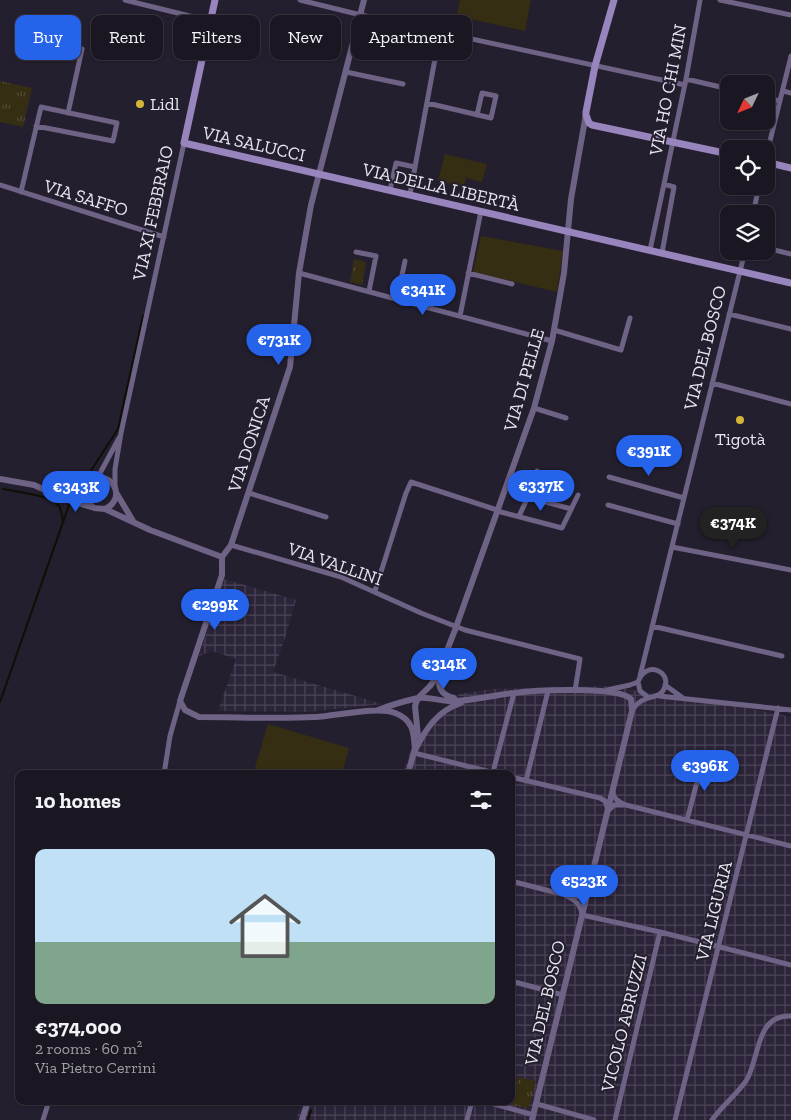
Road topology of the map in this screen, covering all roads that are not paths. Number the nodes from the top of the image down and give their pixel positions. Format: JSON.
{"nodes":[{"id":1,"x":125,"y":0,"type":"edge"},
{"id":2,"x":215,"y":0,"type":"edge"},
{"id":3,"x":300,"y":0,"type":"edge"},
{"id":4,"x":364,"y":0,"type":"edge"},
{"id":5,"x":614,"y":0,"type":"edge"},
{"id":6,"x":700,"y":0,"type":"edge"},
{"id":7,"x":720,"y":0,"type":"edge"},
{"id":8,"x":153,"y":3,"type":"edge"},
{"id":9,"x":191,"y":15,"type":"edge"},
{"id":10,"x":211,"y":15,"type":"edge"},
{"id":11,"x":361,"y":15,"type":"joint"},
{"id":12,"x":791,"y":15,"type":"edge"},
{"id":13,"x":472,"y":39,"type":"edge"},
{"id":14,"x":82,"y":49,"type":"dead end"},
{"id":15,"x":351,"y":53,"type":"edge"},
{"id":16,"x":791,"y":56,"type":"edge"},
{"id":17,"x":202,"y":60,"type":"edge"},
{"id":18,"x":435,"y":60,"type":"edge"},
{"id":19,"x":595,"y":66,"type":"junction"},
{"id":20,"x":346,"y":72,"type":"junction"},
{"id":21,"x":685,"y":82,"type":"junction"},
{"id":22,"x":403,"y":84,"type":"dead end"},
{"id":23,"x":720,"y":88,"type":"edge"},
{"id":24,"x":783,"y":91,"type":"junction"},
{"id":25,"x":791,"y":93,"type":"edge"},
{"id":26,"x":775,"y":100,"type":"edge"},
{"id":27,"x":780,"y":101,"type":"junction"},
{"id":28,"x":427,"y":103,"type":"junction"},
{"id":29,"x":68,"y":113,"type":"junction"},
{"id":30,"x":586,"y":114,"type":"junction"},
{"id":31,"x":477,"y":115,"type":"junction"},
{"id":32,"x":36,"y":126,"type":"junction"},
{"id":33,"x":770,"y":140,"type":"edge"},
{"id":34,"x":672,"y":142,"type":"junction"},
{"id":35,"x":184,"y":143,"type":"junction"},
{"id":36,"x":720,"y":152,"type":"edge"},
{"id":37,"x":775,"y":164,"type":"edge"},
{"id":38,"x":415,"y":167,"type":"junction"},
{"id":39,"x":791,"y":168,"type":"edge"},
{"id":40,"x":318,"y":174,"type":"junction"},
{"id":41,"x":664,"y":184,"type":"junction"},
{"id":42,"x":0,"y":185,"type":"edge"},
{"id":43,"x":390,"y":190,"type":"junction"},
{"id":44,"x":21,"y":192,"type":"junction"},
{"id":45,"x":410,"y":194,"type":"junction"},
{"id":46,"x":482,"y":211,"type":"junction"},
{"id":47,"x":568,"y":223,"type":"junction"},
{"id":48,"x":557,"y":229,"type":"junction"},
{"id":49,"x":567,"y":231,"type":"junction"},
{"id":50,"x":164,"y":237,"type":"junction"},
{"id":51,"x":653,"y":242,"type":"junction"},
{"id":52,"x":663,"y":249,"type":"junction"},
{"id":53,"x":650,"y":250,"type":"junction"},
{"id":54,"x":775,"y":250,"type":"edge"},
{"id":55,"x":356,"y":252,"type":"dead end"},
{"id":56,"x":791,"y":254,"type":"edge"},
{"id":57,"x":742,"y":260,"type":"edge"},
{"id":58,"x":405,"y":261,"type":"dead end"},
{"id":59,"x":740,"y":270,"type":"junction"},
{"id":60,"x":299,"y":273,"type":"junction"},
{"id":61,"x":468,"y":273,"type":"junction"},
{"id":62,"x":791,"y":283,"type":"edge"},
{"id":63,"x":512,"y":284,"type":"dead end"},
{"id":64,"x":370,"y":291,"type":"junction"},
{"id":65,"x":397,"y":299,"type":"junction"},
{"id":66,"x":729,"y":314,"type":"junction"},
{"id":67,"x":460,"y":316,"type":"junction"},
{"id":68,"x":630,"y":318,"type":"dead end"},
{"id":69,"x":791,"y":329,"type":"edge"},
{"id":70,"x":554,"y":330,"type":"junction"},
{"id":71,"x":552,"y":341,"type":"junction"},
{"id":72,"x":712,"y":383,"type":"junction"},
{"id":73,"x":791,"y":404,"type":"edge"},
{"id":74,"x":534,"y":408,"type":"junction"},
{"id":75,"x":566,"y":418,"type":"dead end"},
{"id":76,"x":121,"y":434,"type":"junction"},
{"id":77,"x":537,"y":472,"type":"dead end"},
{"id":78,"x":609,"y":477,"type":"dead end"},
{"id":79,"x":98,"y":478,"type":"junction"},
{"id":80,"x":0,"y":480,"type":"edge"},
{"id":81,"x":115,"y":486,"type":"junction"},
{"id":82,"x":85,"y":491,"type":"junction"},
{"id":83,"x":249,"y":493,"type":"junction"},
{"id":84,"x":117,"y":494,"type":"junction"},
{"id":85,"x":578,"y":495,"type":"dead end"},
{"id":86,"x":528,"y":497,"type":"junction"},
{"id":87,"x":684,"y":498,"type":"junction"},
{"id":88,"x":65,"y":499,"type":"junction"},
{"id":89,"x":608,"y":505,"type":"dead end"},
{"id":90,"x":94,"y":508,"type":"junction"},
{"id":91,"x":105,"y":509,"type":"junction"},
{"id":92,"x":571,"y":509,"type":"junction"},
{"id":93,"x":497,"y":510,"type":"junction"},
{"id":94,"x":519,"y":516,"type":"junction"},
{"id":95,"x":326,"y":517,"type":"dead end"},
{"id":96,"x":134,"y":522,"type":"junction"},
{"id":97,"x":678,"y":524,"type":"junction"},
{"id":98,"x":231,"y":546,"type":"junction"},
{"id":99,"x":672,"y":547,"type":"junction"},
{"id":100,"x":222,"y":557,"type":"junction"},
{"id":101,"x":791,"y":570,"type":"edge"},
{"id":102,"x":375,"y":591,"type":"junction"},
{"id":103,"x":652,"y":626,"type":"junction"},
{"id":104,"x":456,"y":627,"type":"junction"},
{"id":105,"x":645,"y":655,"type":"junction"},
{"id":106,"x":782,"y":656,"type":"dead end"},
{"id":107,"x":442,"y":664,"type":"junction"},
{"id":108,"x":652,"y":669,"type":"junction"},
{"id":109,"x":640,"y":676,"type":"junction"},
{"id":110,"x":638,"y":682,"type":"junction"},
{"id":111,"x":666,"y":685,"type":"junction"},
{"id":112,"x":575,"y":690,"type":"junction"},
{"id":113,"x":548,"y":691,"type":"junction"},
{"id":114,"x":596,"y":691,"type":"junction"},
{"id":115,"x":514,"y":693,"type":"junction"},
{"id":116,"x":658,"y":696,"type":"junction"},
{"id":117,"x":648,"y":697,"type":"junction"},
{"id":118,"x":418,"y":698,"type":"junction"},
{"id":119,"x":472,"y":699,"type":"junction"},
{"id":120,"x":683,"y":699,"type":"junction"},
{"id":121,"x":180,"y":701,"type":"junction"},
{"id":122,"x":778,"y":708,"type":"junction"},
{"id":123,"x":791,"y":710,"type":"edge"},
{"id":124,"x":632,"y":711,"type":"junction"},
{"id":125,"x":369,"y":712,"type":"junction"},
{"id":126,"x":414,"y":752,"type":"junction"},
{"id":127,"x":703,"y":759,"type":"dead end"},
{"id":128,"x":165,"y":770,"type":"edge"},
{"id":129,"x":409,"y":770,"type":"edge"},
{"id":130,"x":484,"y":770,"type":"edge"},
{"id":131,"x":497,"y":770,"type":"edge"},
{"id":132,"x":515,"y":778,"type":"edge"},
{"id":133,"x":526,"y":781,"type":"junction"},
{"id":134,"x":613,"y":790,"type":"junction"},
{"id":135,"x":626,"y":805,"type":"junction"},
{"id":136,"x":608,"y":811,"type":"junction"},
{"id":137,"x":687,"y":820,"type":"junction"},
{"id":138,"x":747,"y":835,"type":"junction"},
{"id":139,"x":791,"y":846,"type":"edge"},
{"id":140,"x":515,"y":881,"type":"edge"},
{"id":141,"x":589,"y":888,"type":"junction"},
{"id":142,"x":566,"y":896,"type":"junction"},
{"id":143,"x":582,"y":915,"type":"junction"},
{"id":144,"x":660,"y":932,"type":"junction"},
{"id":145,"x":718,"y":947,"type":"junction"},
{"id":146,"x":791,"y":965,"type":"edge"},
{"id":147,"x":515,"y":982,"type":"edge"},
{"id":148,"x":563,"y":995,"type":"junction"},
{"id":149,"x":791,"y":1016,"type":"edge"},
{"id":150,"x":537,"y":1104,"type":"junction"},
{"id":151,"x":48,"y":1105,"type":"edge"},
{"id":152,"x":307,"y":1105,"type":"edge"},
{"id":153,"x":471,"y":1105,"type":"edge"},
{"id":154,"x":495,"y":1105,"type":"edge"},
{"id":155,"x":533,"y":1118,"type":"edge"},
{"id":156,"x":43,"y":1120,"type":"edge"},
{"id":157,"x":302,"y":1120,"type":"edge"},
{"id":158,"x":467,"y":1120,"type":"edge"},
{"id":159,"x":594,"y":1120,"type":"edge"},
{"id":160,"x":614,"y":1120,"type":"edge"},
{"id":161,"x":676,"y":1120,"type":"edge"},
{"id":162,"x":712,"y":1120,"type":"edge"}],
"edges":[{"from":1,"to":8,"type":"street"},
{"from":2,"to":10,"type":"main road","name":"VIA XI FEBBRAIO"},
{"from":3,"to":11,"type":"street"},
{"from":4,"to":11,"type":"street","name":"VIA DONICA"},
{"from":5,"to":19,"type":"main road","name":"VIA DI PELLE"},
{"from":6,"to":21,"type":"street","name":"VIA HO CHI MIN"},
{"from":7,"to":12,"type":"street"},
{"from":8,"to":9,"type":"street"},
{"from":13,"to":19,"type":"street"},
{"from":14,"to":29,"type":"street"},
{"from":15,"to":20,"type":"street","name":"VIA DONICA"},
{"from":16,"to":24,"type":"street"},
{"from":17,"to":35,"type":"main road","name":"VIA XI FEBBRAIO"},
{"from":18,"to":28,"type":"street"},
{"from":19,"to":21,"type":"street"},
{"from":19,"to":30,"type":"main road","name":"VIA DI PELLE"},
{"from":20,"to":22,"type":"street"},
{"from":20,"to":40,"type":"street","name":"VIA DONICA"},
{"from":21,"to":23,"type":"street"},
{"from":21,"to":34,"type":"street","name":"VIA HO CHI MIN"},
{"from":24,"to":25,"type":"street"},
{"from":24,"to":27,"type":"street"},
{"from":26,"to":27,"type":"street"},
{"from":27,"to":33,"type":"street"},
{"from":28,"to":31,"type":"street"},
{"from":28,"to":38,"type":"street"},
{"from":29,"to":32,"type":"street"},
{"from":29,"to":32,"type":"street"},
{"from":30,"to":34,"type":"main road"},
{"from":30,"to":47,"type":"street","name":"VIA DI PELLE"},
{"from":31,"to":31,"type":"street"},
{"from":32,"to":44,"type":"street"},
{"from":34,"to":36,"type":"main road"},
{"from":34,"to":41,"type":"street","name":"VIA HO CHI MIN"},
{"from":35,"to":40,"type":"main road","name":"VIA SALUCCI"},
{"from":35,"to":50,"type":"street","name":"VIA XI FEBBRAIO"},
{"from":37,"to":39,"type":"main road"},
{"from":38,"to":43,"type":"street"},
{"from":38,"to":45,"type":"street"},
{"from":40,"to":43,"type":"main road","name":"VIA DELLA LIBERTÀ"},
{"from":40,"to":60,"type":"street","name":"VIA DONICA"},
{"from":41,"to":51,"type":"street","name":"VIA HO CHI MIN"},
{"from":41,"to":52,"type":"street"},
{"from":42,"to":44,"type":"street","name":"VIA SAFFO"},
{"from":43,"to":45,"type":"main road","name":"VIA DELLA LIBERTÀ"},
{"from":44,"to":50,"type":"street","name":"VIA SAFFO"},
{"from":45,"to":46,"type":"main road","name":"VIA DELLA LIBERTÀ"},
{"from":46,"to":48,"type":"main road","name":"VIA DELLA LIBERTÀ"},
{"from":46,"to":61,"type":"street"},
{"from":47,"to":48,"type":"street"},
{"from":47,"to":49,"type":"street","name":"VIA DI PELLE"},
{"from":48,"to":49,"type":"main road","name":"VIA DELLA LIBERTÀ"},
{"from":49,"to":53,"type":"main road","name":"VIA DELLA LIBERTÀ"},
{"from":49,"to":70,"type":"street","name":"VIA DI PELLE"},
{"from":50,"to":76,"type":"street","name":"VIA XI FEBBRAIO"},
{"from":51,"to":52,"type":"street"},
{"from":51,"to":53,"type":"street","name":"VIA HO CHI MIN"},
{"from":52,"to":53,"type":"main road","name":"VIA DELLA LIBERTÀ"},
{"from":52,"to":59,"type":"main road","name":"VIA DELLA LIBERTÀ"},
{"from":54,"to":56,"type":"street"},
{"from":55,"to":64,"type":"street"},
{"from":57,"to":59,"type":"street","name":"VIA DEL BOSCO"},
{"from":58,"to":65,"type":"street"},
{"from":59,"to":62,"type":"main road","name":"VIA DELLA LIBERTÀ"},
{"from":59,"to":66,"type":"street","name":"VIA DEL BOSCO"},
{"from":60,"to":64,"type":"street"},
{"from":60,"to":83,"type":"street","name":"VIA DONICA"},
{"from":61,"to":63,"type":"street"},
{"from":61,"to":67,"type":"street"},
{"from":64,"to":65,"type":"street"},
{"from":65,"to":67,"type":"street"},
{"from":66,"to":69,"type":"street"},
{"from":66,"to":72,"type":"street","name":"VIA DEL BOSCO"},
{"from":67,"to":71,"type":"street"},
{"from":68,"to":70,"type":"street"},
{"from":70,"to":71,"type":"street","name":"VIA DI PELLE"},
{"from":71,"to":74,"type":"street","name":"VIA DI PELLE"},
{"from":72,"to":73,"type":"street"},
{"from":72,"to":87,"type":"street","name":"VIA DEL BOSCO"},
{"from":74,"to":75,"type":"street"},
{"from":74,"to":93,"type":"street","name":"VIA DI PELLE"},
{"from":76,"to":79,"type":"street","name":"VIA XI FEBBRAIO"},
{"from":76,"to":81,"type":"street","name":"VIA XI FEBBRAIO"},
{"from":77,"to":86,"type":"street"},
{"from":78,"to":87,"type":"street"},
{"from":79,"to":81,"type":"street"},
{"from":79,"to":82,"type":"street"},
{"from":80,"to":88,"type":"street"},
{"from":81,"to":84,"type":"street"},
{"from":82,"to":88,"type":"street"},
{"from":82,"to":90,"type":"street"},
{"from":83,"to":95,"type":"street"},
{"from":83,"to":98,"type":"street","name":"VIA DONICA"},
{"from":84,"to":91,"type":"street"},
{"from":84,"to":96,"type":"street"},
{"from":85,"to":92,"type":"street"},
{"from":86,"to":92,"type":"street"},
{"from":86,"to":94,"type":"street"},
{"from":87,"to":97,"type":"street","name":"VIA DEL BOSCO"},
{"from":88,"to":90,"type":"street"},
{"from":89,"to":97,"type":"street"},
{"from":90,"to":91,"type":"street"},
{"from":91,"to":96,"type":"street"},
{"from":92,"to":94,"type":"street"},
{"from":93,"to":94,"type":"street"},
{"from":93,"to":102,"type":"street"},
{"from":93,"to":104,"type":"street","name":"VIA DI PELLE"},
{"from":96,"to":100,"type":"street"},
{"from":97,"to":99,"type":"street","name":"VIA DEL BOSCO"},
{"from":98,"to":100,"type":"street","name":"VIA DONICA"},
{"from":98,"to":102,"type":"street","name":"VIA VALLINI"},
{"from":99,"to":101,"type":"street"},
{"from":99,"to":103,"type":"street","name":"VIA DEL BOSCO"},
{"from":100,"to":121,"type":"street"},
{"from":102,"to":104,"type":"street","name":"VIA VALLINI"},
{"from":103,"to":105,"type":"street","name":"VIA DEL BOSCO"},
{"from":103,"to":106,"type":"street"},
{"from":104,"to":107,"type":"street","name":"VIA DI PELLE"},
{"from":104,"to":112,"type":"street","name":"VIA VALLINI"},
{"from":105,"to":108,"type":"street"},
{"from":105,"to":109,"type":"street","name":"VIA DEL BOSCO"},
{"from":107,"to":118,"type":"street","name":"VIA DI PELLE"},
{"from":107,"to":119,"type":"street"},
{"from":108,"to":109,"type":"street"},
{"from":108,"to":111,"type":"street"},
{"from":109,"to":110,"type":"street","name":"VIA DEL BOSCO"},
{"from":110,"to":114,"type":"street"},
{"from":110,"to":117,"type":"street"},
{"from":111,"to":116,"type":"street"},
{"from":111,"to":120,"type":"street"},
{"from":112,"to":113,"type":"street"},
{"from":112,"to":114,"type":"street"},
{"from":113,"to":115,"type":"street"},
{"from":113,"to":133,"type":"street"},
{"from":114,"to":124,"type":"street"},
{"from":115,"to":119,"type":"street"},
{"from":115,"to":131,"type":"street"},
{"from":116,"to":117,"type":"street"},
{"from":116,"to":120,"type":"street"},
{"from":117,"to":124,"type":"street"},
{"from":118,"to":119,"type":"street"},
{"from":118,"to":125,"type":"street"},
{"from":118,"to":126,"type":"street"},
{"from":119,"to":126,"type":"street"},
{"from":120,"to":122,"type":"street"},
{"from":121,"to":125,"type":"street"},
{"from":121,"to":128,"type":"street"},
{"from":122,"to":123,"type":"street"},
{"from":122,"to":138,"type":"street","name":"VIA LIGURIA"},
{"from":124,"to":134,"type":"street","name":"VIA DEL BOSCO"},
{"from":125,"to":126,"type":"street"},
{"from":126,"to":129,"type":"street"},
{"from":126,"to":130,"type":"street"},
{"from":127,"to":137,"type":"street"},
{"from":132,"to":133,"type":"street"},
{"from":133,"to":136,"type":"street"},
{"from":134,"to":135,"type":"street"},
{"from":134,"to":136,"type":"street","name":"VIA DEL BOSCO"},
{"from":135,"to":136,"type":"street"},
{"from":135,"to":137,"type":"street"},
{"from":136,"to":141,"type":"street","name":"VIA DEL BOSCO"},
{"from":137,"to":138,"type":"street"},
{"from":138,"to":139,"type":"street"},
{"from":138,"to":145,"type":"street","name":"VIA LIGURIA"},
{"from":140,"to":142,"type":"street"},
{"from":141,"to":142,"type":"street"},
{"from":141,"to":143,"type":"street","name":"VIA DEL BOSCO"},
{"from":142,"to":143,"type":"street"},
{"from":143,"to":144,"type":"street"},
{"from":143,"to":148,"type":"street","name":"VIA DEL BOSCO"},
{"from":144,"to":145,"type":"street"},
{"from":144,"to":160,"type":"street","name":"VICOLO ABRUZZI"},
{"from":145,"to":146,"type":"street"},
{"from":145,"to":161,"type":"street","name":"VIA LIGURIA"},
{"from":147,"to":148,"type":"street"},
{"from":148,"to":150,"type":"street","name":"VIA DEL BOSCO"},
{"from":149,"to":162,"type":"street"},
{"from":150,"to":155,"type":"street","name":"VIA DEL BOSCO"},
{"from":150,"to":159,"type":"street"},
{"from":151,"to":156,"type":"street"},
{"from":152,"to":157,"type":"street"},
{"from":153,"to":158,"type":"street"},
{"from":154,"to":155,"type":"street"}]}
